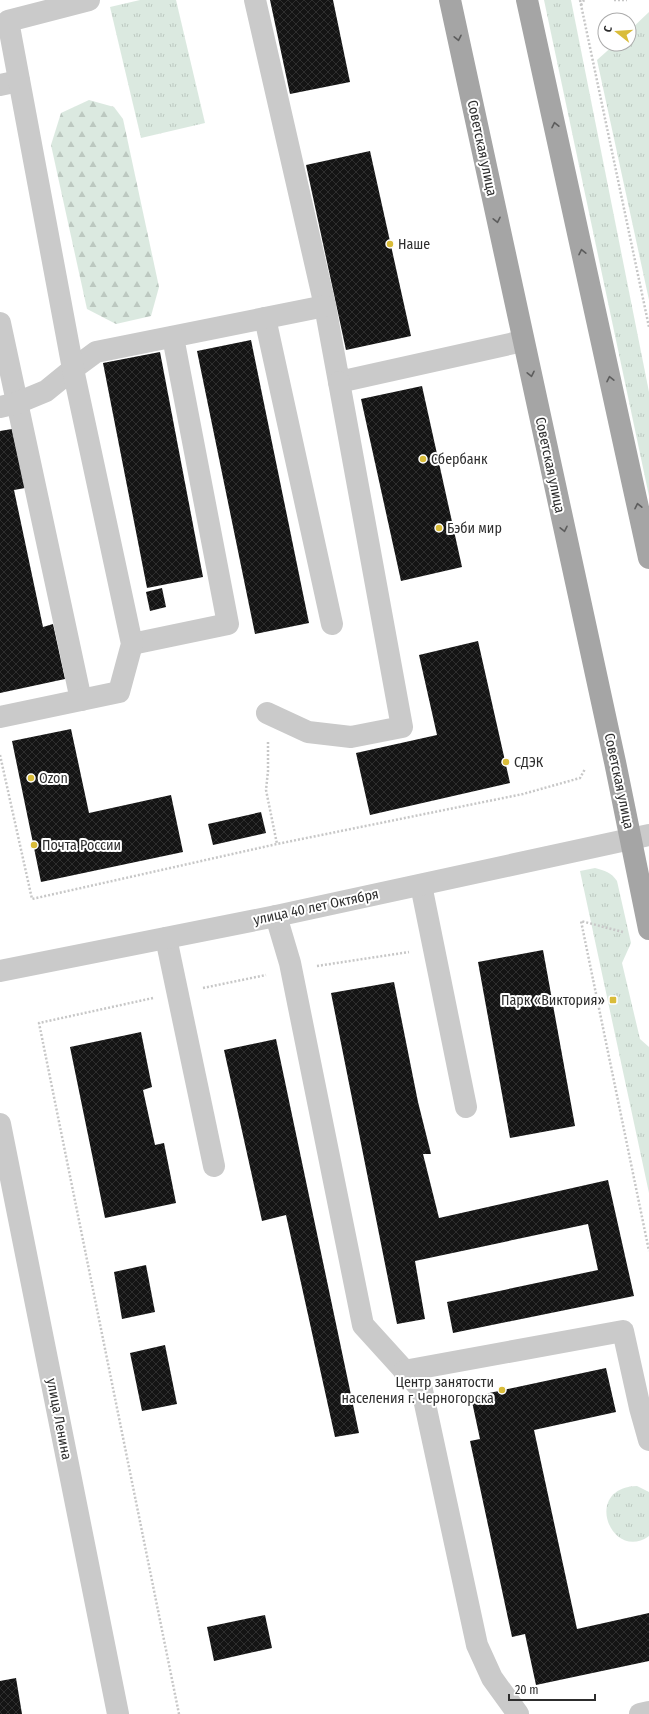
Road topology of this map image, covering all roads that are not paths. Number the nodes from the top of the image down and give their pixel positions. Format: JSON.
{"nodes":[{"id":1,"x":89,"y":0,"type":"edge"},
{"id":2,"x":255,"y":0,"type":"edge"},
{"id":3,"x":450,"y":0,"type":"edge"},
{"id":4,"x":527,"y":0,"type":"edge"},
{"id":5,"x":9,"y":83,"type":"edge"},
{"id":6,"x":325,"y":306,"type":"junction"},
{"id":7,"x":265,"y":318,"type":"junction"},
{"id":8,"x":0,"y":323,"type":"edge"},
{"id":9,"x":173,"y":337,"type":"junction"},
{"id":10,"x":524,"y":341,"type":"junction"},
{"id":11,"x":73,"y":369,"type":"junction"},
{"id":12,"x":339,"y":382,"type":"junction"},
{"id":13,"x":9,"y":405,"type":"edge"},
{"id":14,"x":649,"y":558,"type":"edge"},
{"id":15,"x":332,"y":624,"type":"dead end"},
{"id":16,"x":132,"y":644,"type":"junction"},
{"id":17,"x":81,"y":700,"type":"junction"},
{"id":18,"x":267,"y":713,"type":"road end"},
{"id":19,"x":0,"y":717,"type":"edge"},
{"id":20,"x":640,"y":837,"type":"edge"},
{"id":21,"x":421,"y":885,"type":"junction"},
{"id":22,"x":276,"y":916,"type":"junction"},
{"id":23,"x":649,"y":929,"type":"edge"},
{"id":24,"x":166,"y":938,"type":"junction"},
{"id":25,"x":0,"y":971,"type":"edge"},
{"id":26,"x":466,"y":1106,"type":"dead end"},
{"id":27,"x":0,"y":1124,"type":"edge"},
{"id":28,"x":214,"y":1166,"type":"dead end"},
{"id":29,"x":404,"y":1371,"type":"junction"},
{"id":30,"x":649,"y":1440,"type":"edge"},
{"id":31,"x":649,"y":1712,"type":"edge"},
{"id":32,"x":118,"y":1714,"type":"edge"},
{"id":33,"x":518,"y":1714,"type":"edge"},
{"id":34,"x":640,"y":1714,"type":"edge"}],
"edges":[{"from":1,"to":5,"type":"street"},
{"from":2,"to":6,"type":"street"},
{"from":3,"to":10,"type":"main road","name":"Советская улица","one_way":true},
{"from":14,"to":4,"type":"main road","one_way":true},
{"from":5,"to":11,"type":"street"},
{"from":6,"to":7,"type":"street"},
{"from":6,"to":12,"type":"street"},
{"from":7,"to":9,"type":"street"},
{"from":7,"to":15,"type":"street"},
{"from":8,"to":13,"type":"street"},
{"from":9,"to":11,"type":"street"},
{"from":9,"to":16,"type":"street"},
{"from":10,"to":12,"type":"street"},
{"from":10,"to":20,"type":"main road","name":"Советская улица","one_way":true},
{"from":11,"to":13,"type":"street"},
{"from":11,"to":16,"type":"street"},
{"from":12,"to":18,"type":"street"},
{"from":13,"to":17,"type":"street"},
{"from":16,"to":17,"type":"street"},
{"from":17,"to":19,"type":"street"},
{"from":20,"to":21,"type":"street","name":"улица 40 лет Октября"},
{"from":20,"to":23,"type":"main road","name":"Советская улица"},
{"from":21,"to":22,"type":"street","name":"улица 40 лет Октября"},
{"from":21,"to":26,"type":"street"},
{"from":22,"to":24,"type":"street","name":"улица 40 лет Октября"},
{"from":22,"to":29,"type":"street"},
{"from":24,"to":25,"type":"street","name":"улица 40 лет Октября"},
{"from":24,"to":28,"type":"street"},
{"from":27,"to":32,"type":"street","name":"улица Ленина"},
{"from":29,"to":30,"type":"street"},
{"from":29,"to":33,"type":"street"},
{"from":31,"to":34,"type":"street"}]}
